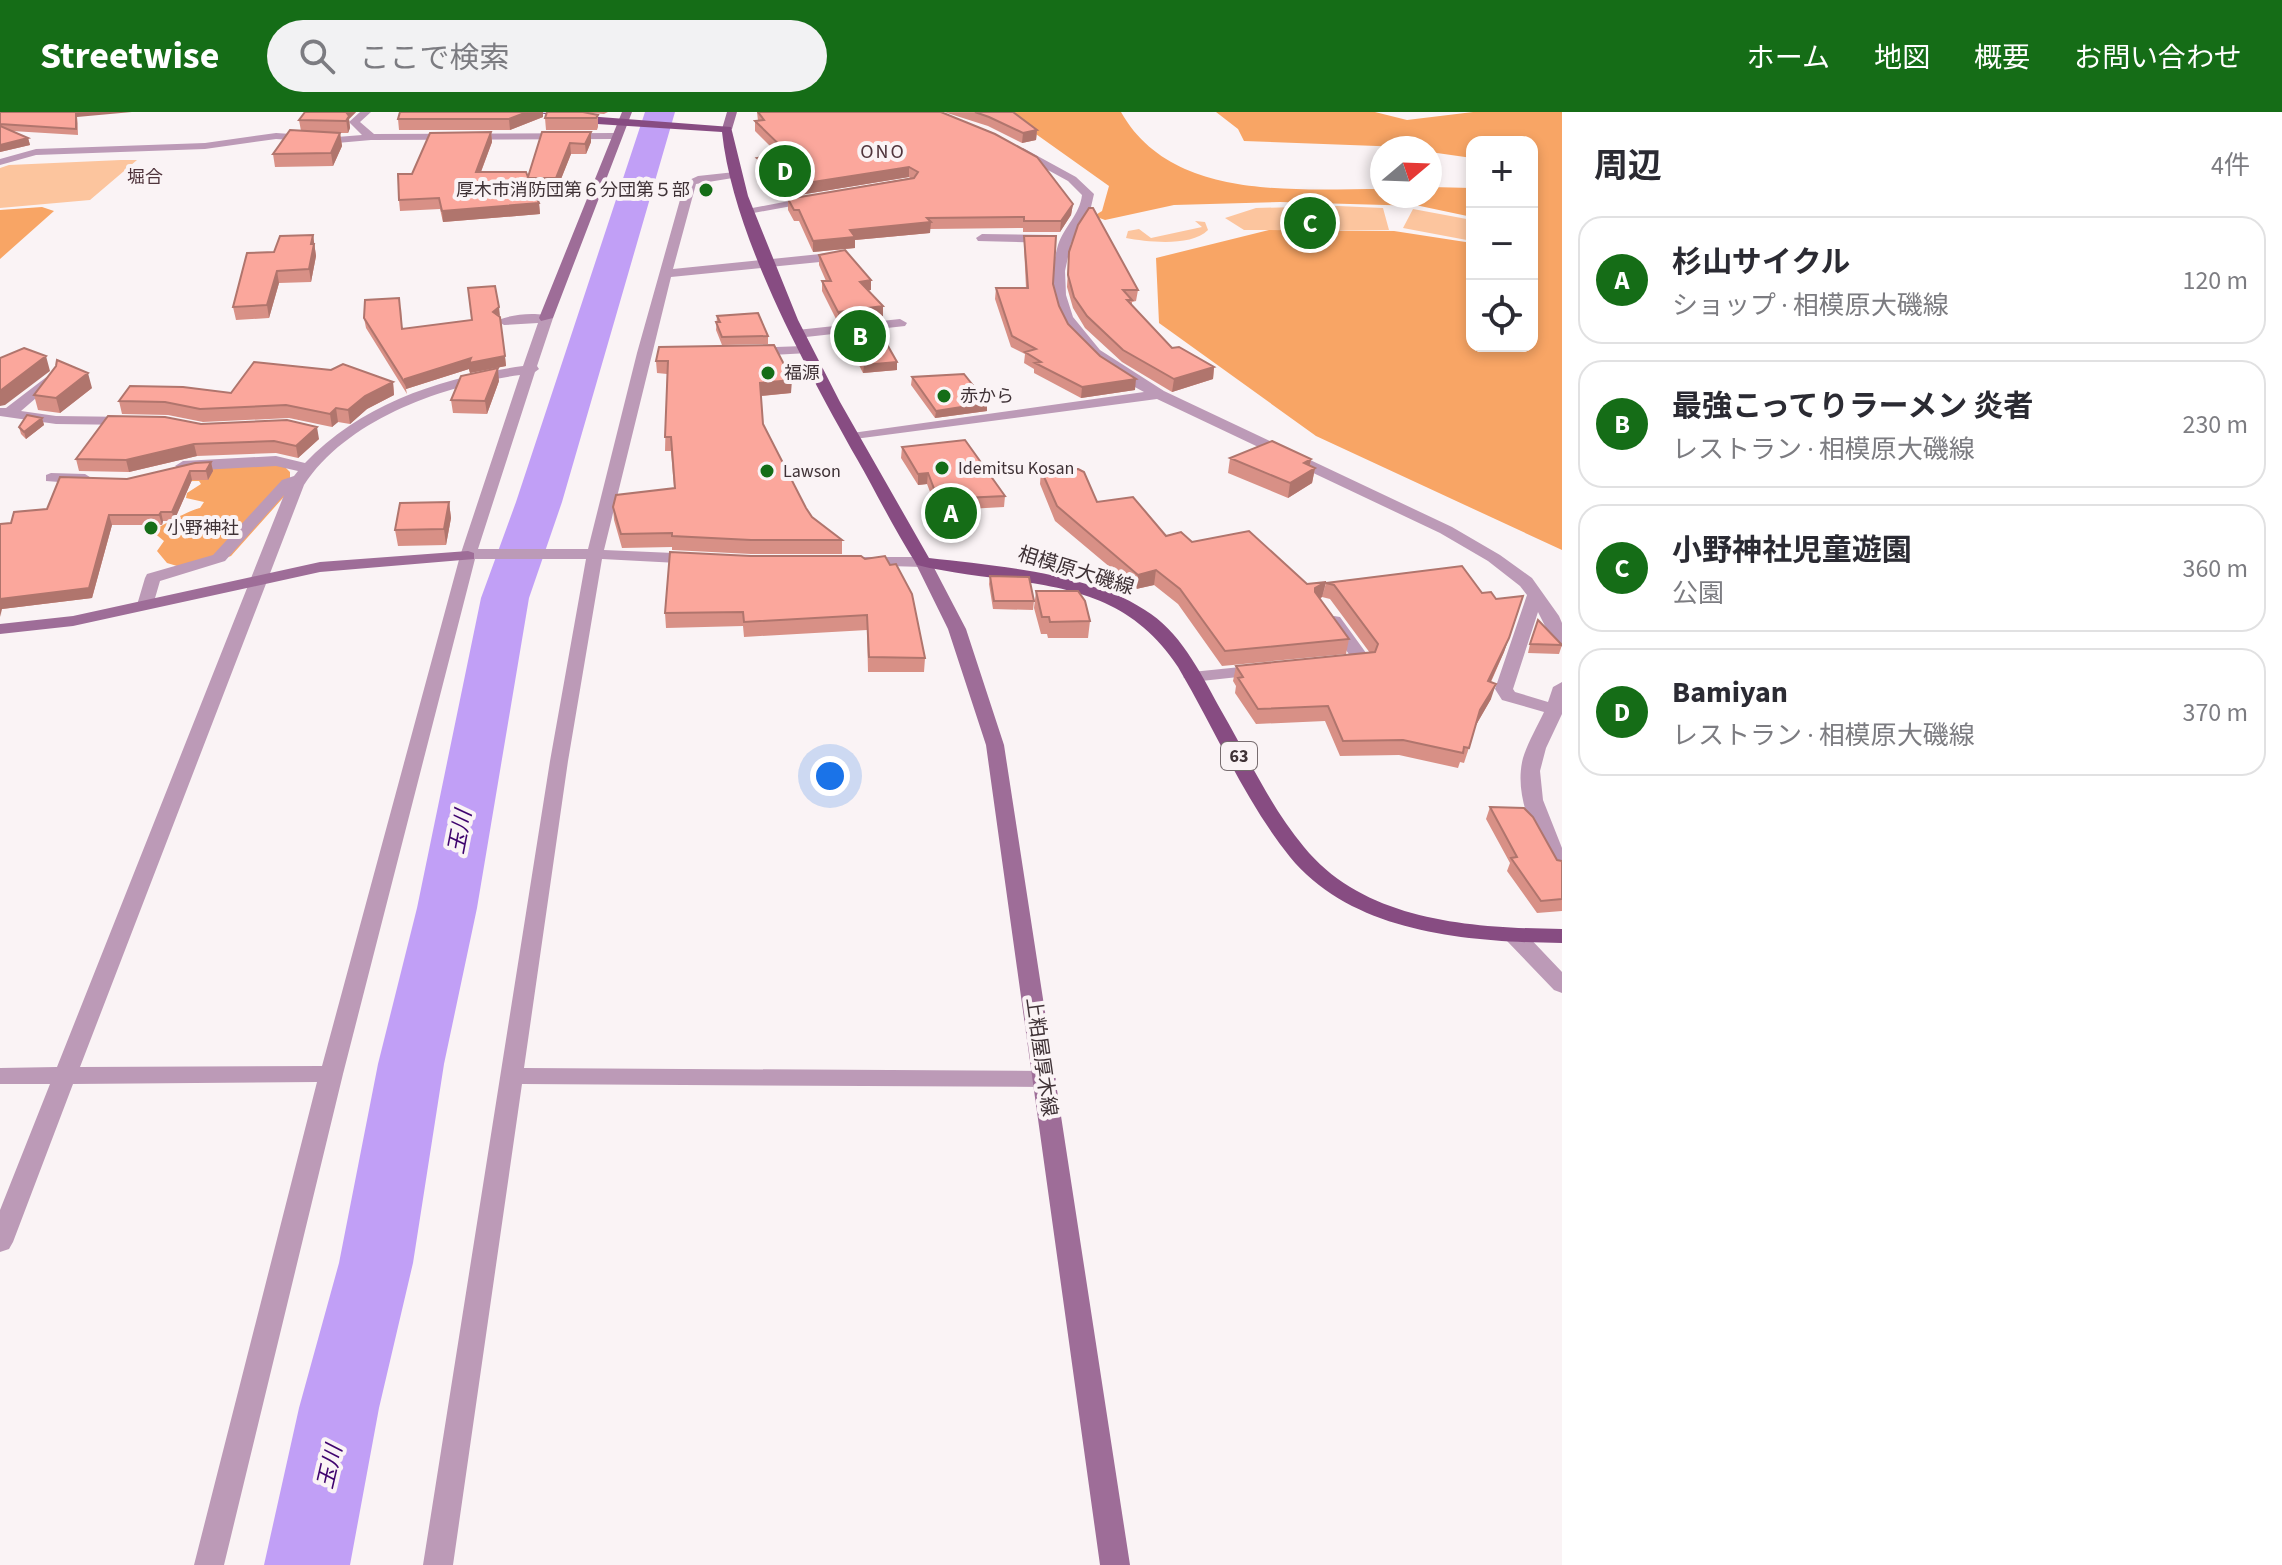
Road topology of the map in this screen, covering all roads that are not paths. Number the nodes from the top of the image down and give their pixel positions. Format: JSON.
{"nodes":[{"id":1,"x":366,"y":112,"type":"edge"},
{"id":2,"x":539,"y":112,"type":"edge"},
{"id":3,"x":732,"y":112,"type":"edge"},
{"id":4,"x":626,"y":119,"type":"edge"},
{"id":5,"x":727,"y":129,"type":"junction"},
{"id":6,"x":615,"y":136,"type":"junction"},
{"id":7,"x":371,"y":137,"type":"junction"},
{"id":8,"x":1003,"y":140,"type":"edge"},
{"id":9,"x":0,"y":162,"type":"edge"},
{"id":10,"x":735,"y":175,"type":"junction"},
{"id":11,"x":830,"y":196,"type":"edge"},
{"id":12,"x":748,"y":210,"type":"junction"},
{"id":13,"x":982,"y":238,"type":"dead end"},
{"id":14,"x":1066,"y":239,"type":"junction"},
{"id":15,"x":840,"y":256,"type":"edge"},
{"id":16,"x":768,"y":266,"type":"junction"},
{"id":17,"x":666,"y":274,"type":"junction"},
{"id":18,"x":546,"y":318,"type":"junction"},
{"id":19,"x":504,"y":321,"type":"edge"},
{"id":20,"x":900,"y":323,"type":"dead end"},
{"id":21,"x":797,"y":334,"type":"junction"},
{"id":22,"x":804,"y":350,"type":"junction"},
{"id":23,"x":731,"y":353,"type":"edge"},
{"id":24,"x":532,"y":369,"type":"junction"},
{"id":25,"x":53,"y":376,"type":"edge"},
{"id":26,"x":1159,"y":394,"type":"junction"},
{"id":27,"x":4,"y":412,"type":"edge"},
{"id":28,"x":140,"y":422,"type":"edge"},
{"id":29,"x":852,"y":437,"type":"junction"},
{"id":30,"x":170,"y":470,"type":"edge"},
{"id":31,"x":303,"y":473,"type":"junction"},
{"id":32,"x":51,"y":478,"type":"dead end"},
{"id":33,"x":98,"y":479,"type":"edge"},
{"id":34,"x":591,"y":554,"type":"junction"},
{"id":35,"x":472,"y":555,"type":"junction"},
{"id":36,"x":720,"y":561,"type":"edge"},
{"id":37,"x":845,"y":562,"type":"edge"},
{"id":38,"x":923,"y":562,"type":"junction"},
{"id":39,"x":261,"y":578,"type":"junction"},
{"id":40,"x":1535,"y":596,"type":"junction"},
{"id":41,"x":145,"y":605,"type":"junction"},
{"id":42,"x":1322,"y":605,"type":"edge"},
{"id":43,"x":0,"y":629,"type":"edge"},
{"id":44,"x":1562,"y":642,"type":"edge"},
{"id":45,"x":1332,"y":664,"type":"edge"},
{"id":46,"x":1285,"y":668,"type":"edge"},
{"id":47,"x":1192,"y":677,"type":"junction"},
{"id":48,"x":1562,"y":687,"type":"edge"},
{"id":49,"x":1556,"y":710,"type":"junction"},
{"id":50,"x":1562,"y":866,"type":"edge"},
{"id":51,"x":1515,"y":936,"type":"junction"},
{"id":52,"x":1562,"y":936,"type":"edge"},
{"id":53,"x":1562,"y":985,"type":"edge"},
{"id":54,"x":331,"y":1074,"type":"junction"},
{"id":55,"x":65,"y":1075,"type":"junction"},
{"id":56,"x":0,"y":1076,"type":"edge"},
{"id":57,"x":514,"y":1076,"type":"junction"},
{"id":58,"x":1044,"y":1079,"type":"junction"},
{"id":59,"x":0,"y":1242,"type":"edge"},
{"id":60,"x":209,"y":1565,"type":"edge"},
{"id":61,"x":438,"y":1565,"type":"edge"},
{"id":62,"x":1115,"y":1565,"type":"edge"}],
"edges":[{"from":1,"to":7,"type":"street"},
{"from":2,"to":4,"type":"main road"},
{"from":3,"to":5,"type":"street"},
{"from":4,"to":5,"type":"main road"},
{"from":4,"to":6,"type":"street"},
{"from":5,"to":10,"type":"main road"},
{"from":6,"to":7,"type":"street"},
{"from":6,"to":18,"type":"street"},
{"from":7,"to":9,"type":"street"},
{"from":8,"to":14,"type":"street"},
{"from":10,"to":12,"type":"main road"},
{"from":10,"to":17,"type":"street"},
{"from":11,"to":12,"type":"street"},
{"from":12,"to":16,"type":"main road"},
{"from":13,"to":14,"type":"street"},
{"from":14,"to":26,"type":"street"},
{"from":15,"to":16,"type":"street"},
{"from":16,"to":17,"type":"street"},
{"from":16,"to":21,"type":"main road"},
{"from":17,"to":34,"type":"street"},
{"from":18,"to":19,"type":"street"},
{"from":18,"to":24,"type":"street"},
{"from":20,"to":21,"type":"street"},
{"from":21,"to":22,"type":"main road"},
{"from":22,"to":23,"type":"street"},
{"from":22,"to":29,"type":"main road"},
{"from":24,"to":31,"type":"street"},
{"from":24,"to":35,"type":"street"},
{"from":25,"to":27,"type":"street"},
{"from":26,"to":29,"type":"street"},
{"from":26,"to":40,"type":"street"},
{"from":27,"to":28,"type":"street"},
{"from":29,"to":38,"type":"main road"},
{"from":30,"to":31,"type":"street"},
{"from":31,"to":39,"type":"street"},
{"from":31,"to":41,"type":"street"},
{"from":32,"to":33,"type":"street"},
{"from":34,"to":35,"type":"street"},
{"from":34,"to":36,"type":"street"},
{"from":34,"to":57,"type":"street"},
{"from":35,"to":39,"type":"street"},
{"from":35,"to":54,"type":"street"},
{"from":37,"to":38,"type":"street"},
{"from":38,"to":47,"type":"main road","name":"相模原大磯線","number":"63"},
{"from":38,"to":58,"type":"street","name":"上粕屋厚木線"},
{"from":39,"to":41,"type":"street"},
{"from":39,"to":55,"type":"street"},
{"from":40,"to":44,"type":"street"},
{"from":40,"to":49,"type":"street"},
{"from":41,"to":43,"type":"street"},
{"from":42,"to":45,"type":"street"},
{"from":46,"to":47,"type":"street"},
{"from":47,"to":51,"type":"main road","name":"相模原大磯線","number":"63"},
{"from":48,"to":49,"type":"street"},
{"from":49,"to":50,"type":"street"},
{"from":51,"to":52,"type":"main road","name":"相模原大磯線","number":"63"},
{"from":51,"to":53,"type":"street"},
{"from":54,"to":55,"type":"street"},
{"from":54,"to":60,"type":"street"},
{"from":55,"to":56,"type":"street"},
{"from":55,"to":59,"type":"street"},
{"from":57,"to":58,"type":"street"},
{"from":57,"to":61,"type":"street"},
{"from":58,"to":62,"type":"street","name":"上粕屋厚木線"}]}
